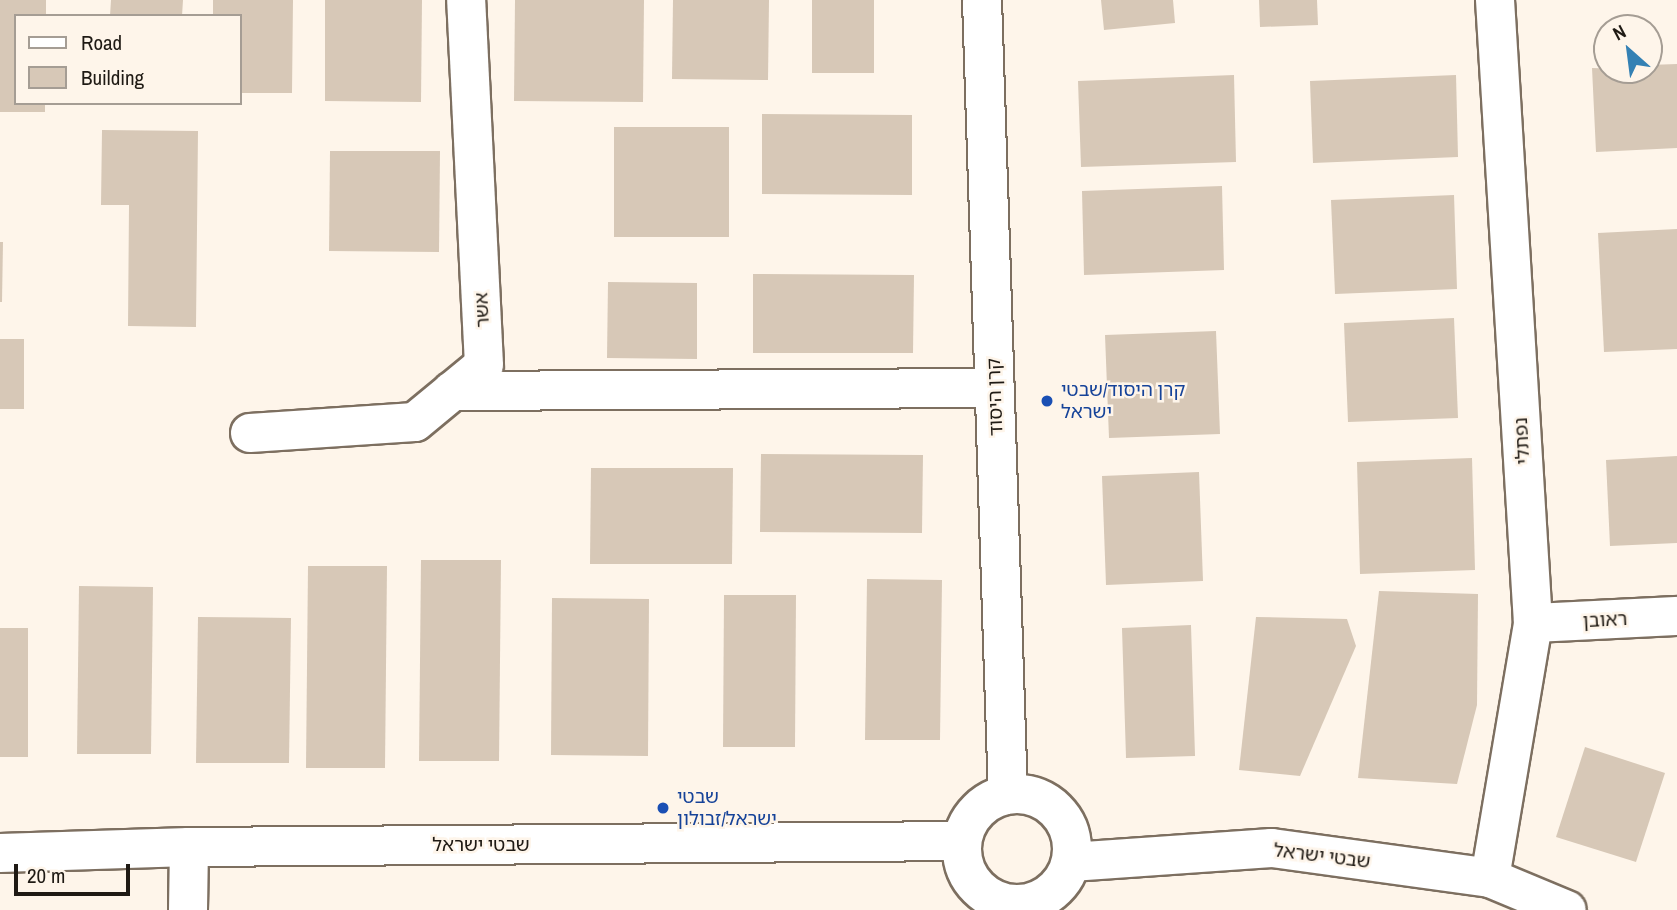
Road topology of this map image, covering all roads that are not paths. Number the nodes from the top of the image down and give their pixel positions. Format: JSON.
{"nodes":[{"id":1,"x":466,"y":0,"type":"edge"},
{"id":2,"x":982,"y":0,"type":"edge"},
{"id":3,"x":1495,"y":0,"type":"edge"},
{"id":4,"x":995,"y":388,"type":"junction"},
{"id":5,"x":452,"y":391,"type":"junction"},
{"id":6,"x":250,"y":433,"type":"dead end"},
{"id":7,"x":1677,"y":616,"type":"edge"},
{"id":8,"x":1533,"y":623,"type":"junction"},
{"id":9,"x":1008,"y":795,"type":"junction"},
{"id":10,"x":962,"y":841,"type":"junction"},
{"id":11,"x":189,"y":847,"type":"junction"},
{"id":12,"x":0,"y":853,"type":"edge"},
{"id":13,"x":1071,"y":862,"type":"junction"},
{"id":14,"x":1490,"y":878,"type":"junction"},
{"id":15,"x":1019,"y":908,"type":"edge"},
{"id":16,"x":188,"y":910,"type":"edge"},
{"id":17,"x":1567,"y":910,"type":"edge"}],
"edges":[{"from":1,"to":5,"type":"street","name":"אשר"},
{"from":2,"to":4,"type":"street","name":"קרן היסוד"},
{"from":3,"to":8,"type":"street","name":"נפתלי"},
{"from":4,"to":5,"type":"street"},
{"from":4,"to":9,"type":"street","name":"קרן היסוד"},
{"from":5,"to":6,"type":"street","name":"אשר"},
{"from":7,"to":8,"type":"street","name":"ראובן"},
{"from":8,"to":14,"type":"street","name":"נפתלי"},
{"from":9,"to":10,"type":"street"},
{"from":9,"to":13,"type":"street"},
{"from":10,"to":11,"type":"street","name":"שבטי ישראל"},
{"from":10,"to":15,"type":"street"},
{"from":11,"to":12,"type":"street","name":"שבטי ישראל"},
{"from":11,"to":16,"type":"street"},
{"from":13,"to":14,"type":"street","name":"שבטי ישראל"},
{"from":13,"to":15,"type":"street"},
{"from":14,"to":17,"type":"street","name":"שבטי ישראל"}]}
